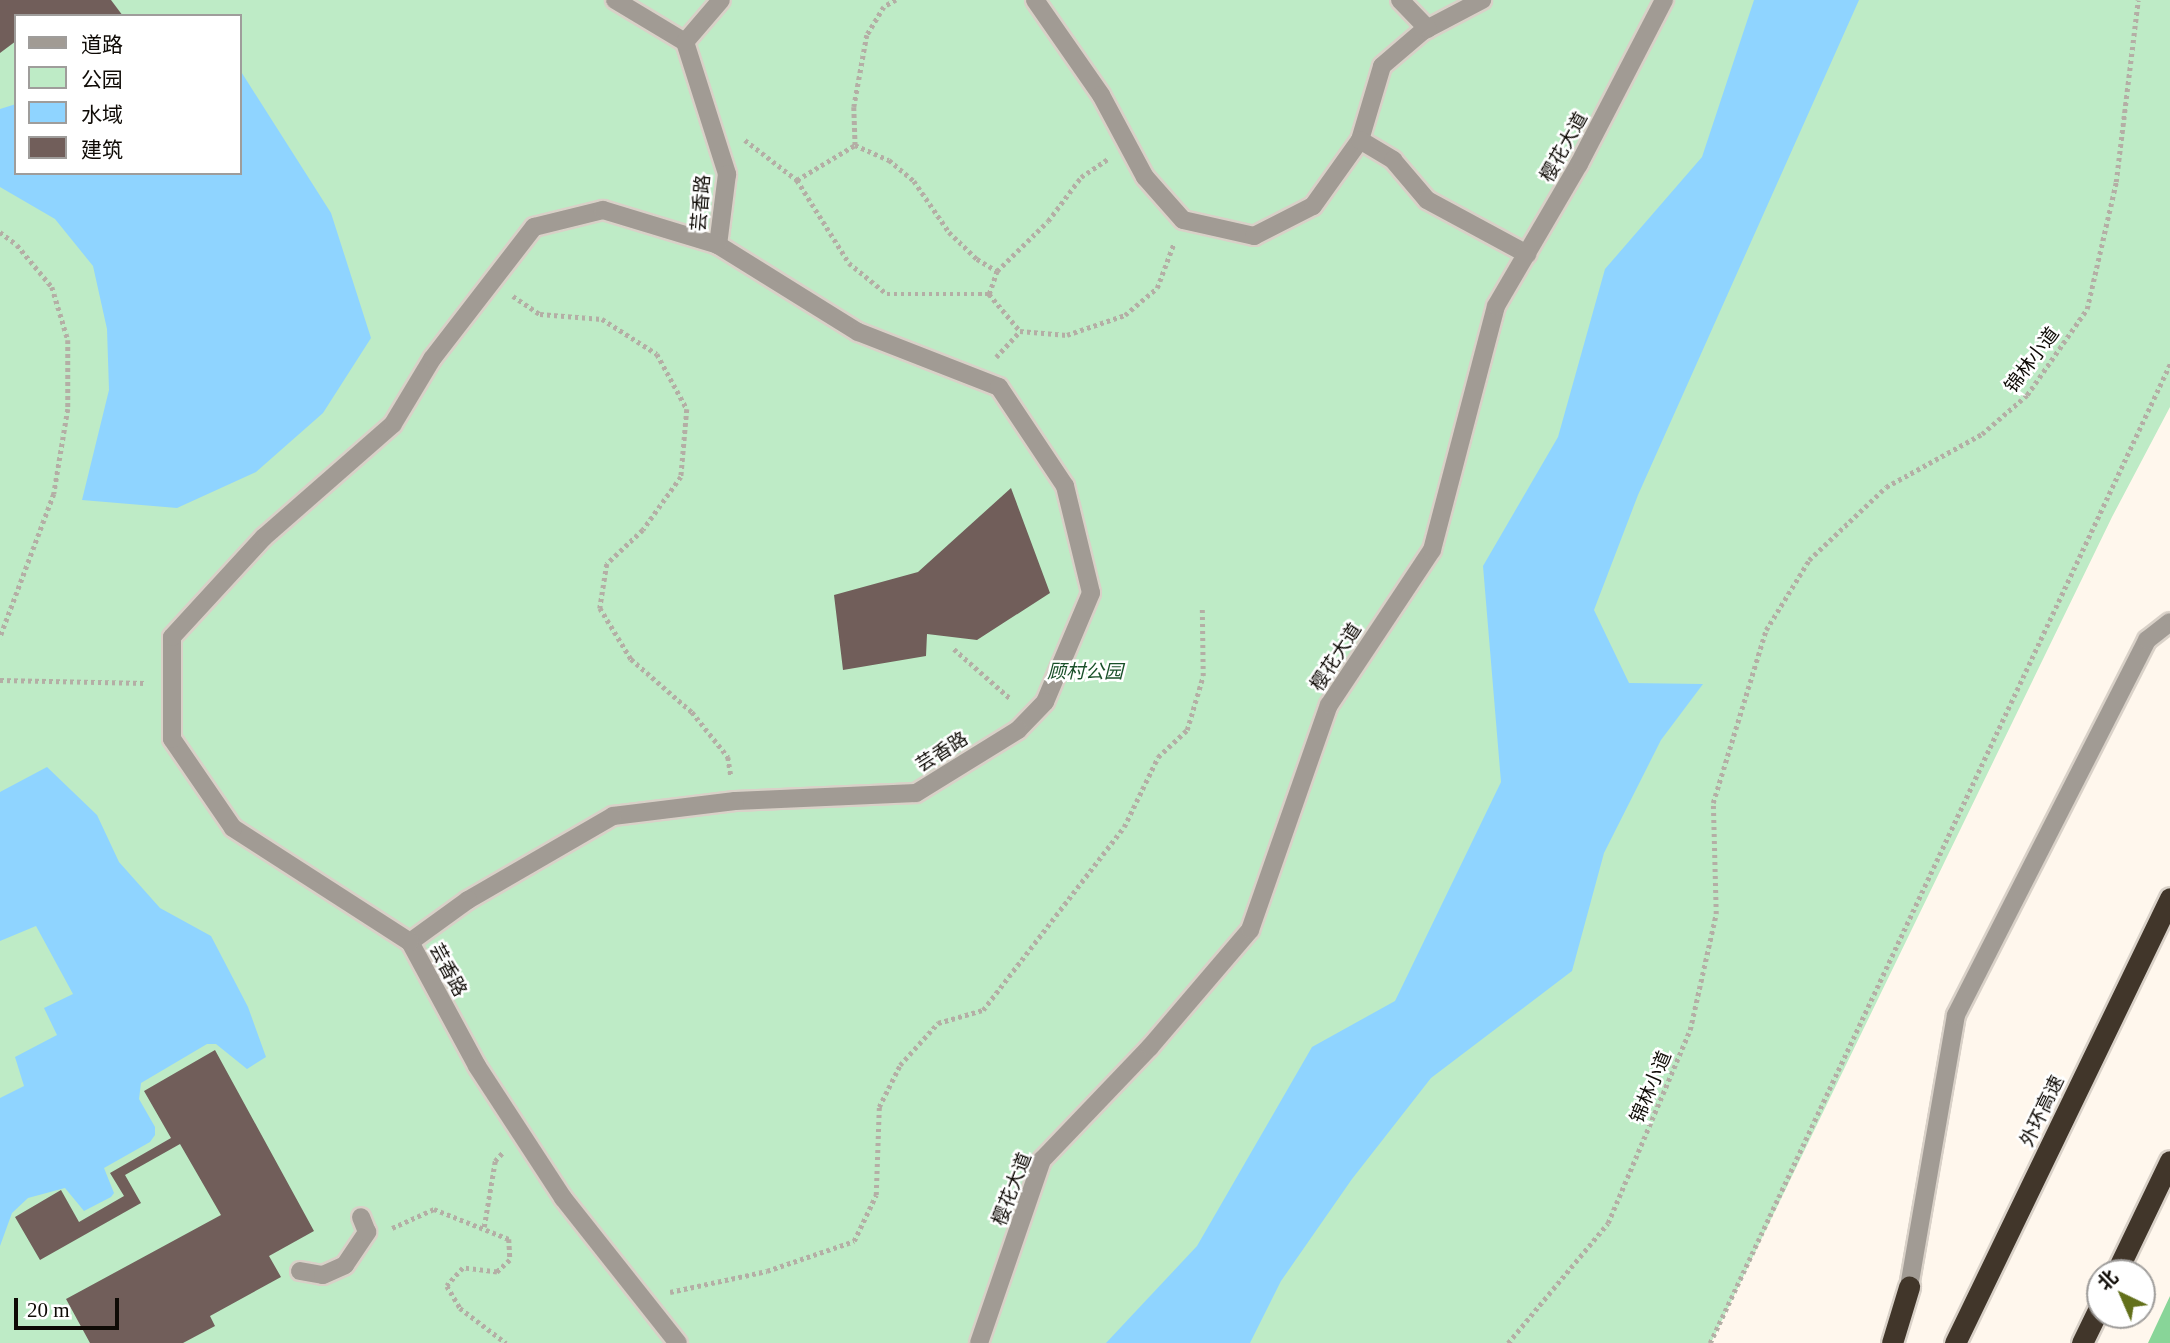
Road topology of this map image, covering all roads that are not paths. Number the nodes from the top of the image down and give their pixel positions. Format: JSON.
{"nodes":[{"id":1,"x":615,"y":0,"type":"edge"},
{"id":2,"x":721,"y":0,"type":"edge"},
{"id":3,"x":1035,"y":0,"type":"edge"},
{"id":4,"x":1400,"y":0,"type":"edge"},
{"id":5,"x":1482,"y":0,"type":"edge"},
{"id":6,"x":1664,"y":0,"type":"edge"},
{"id":7,"x":1428,"y":29,"type":"junction"},
{"id":8,"x":685,"y":42,"type":"junction"},
{"id":9,"x":1360,"y":141,"type":"junction"},
{"id":10,"x":718,"y":245,"type":"junction"},
{"id":11,"x":1527,"y":254,"type":"junction"},
{"id":12,"x":2170,"y":622,"type":"edge"},
{"id":13,"x":2170,"y":898,"type":"edge"},
{"id":14,"x":410,"y":942,"type":"junction"},
{"id":15,"x":2170,"y":1161,"type":"edge"},
{"id":16,"x":364,"y":1225,"type":"road end"},
{"id":17,"x":2123,"y":1259,"type":"edge"},
{"id":18,"x":300,"y":1271,"type":"dead end"},
{"id":19,"x":1909,"y":1287,"type":"joint"},
{"id":20,"x":678,"y":1343,"type":"edge"},
{"id":21,"x":979,"y":1343,"type":"edge"},
{"id":22,"x":1892,"y":1343,"type":"edge"},
{"id":23,"x":1955,"y":1343,"type":"edge"}],
"edges":[{"from":1,"to":8,"type":"street"},
{"from":2,"to":8,"type":"street"},
{"from":3,"to":9,"type":"street"},
{"from":4,"to":7,"type":"street"},
{"from":5,"to":7,"type":"street"},
{"from":6,"to":11,"type":"street","name":"樱花大道"},
{"from":7,"to":9,"type":"street"},
{"from":8,"to":10,"type":"street","name":"芸香路"},
{"from":9,"to":11,"type":"street"},
{"from":10,"to":14,"type":"street"},
{"from":10,"to":14,"type":"street","name":"芸香路"},
{"from":11,"to":21,"type":"street","name":"樱花大道"},
{"from":12,"to":19,"type":"street"},
{"from":13,"to":23,"type":"highway","name":"外环高速"},
{"from":14,"to":20,"type":"street","name":"芸香路"},
{"from":15,"to":17,"type":"highway"},
{"from":16,"to":18,"type":"street"},
{"from":19,"to":22,"type":"highway"}]}
